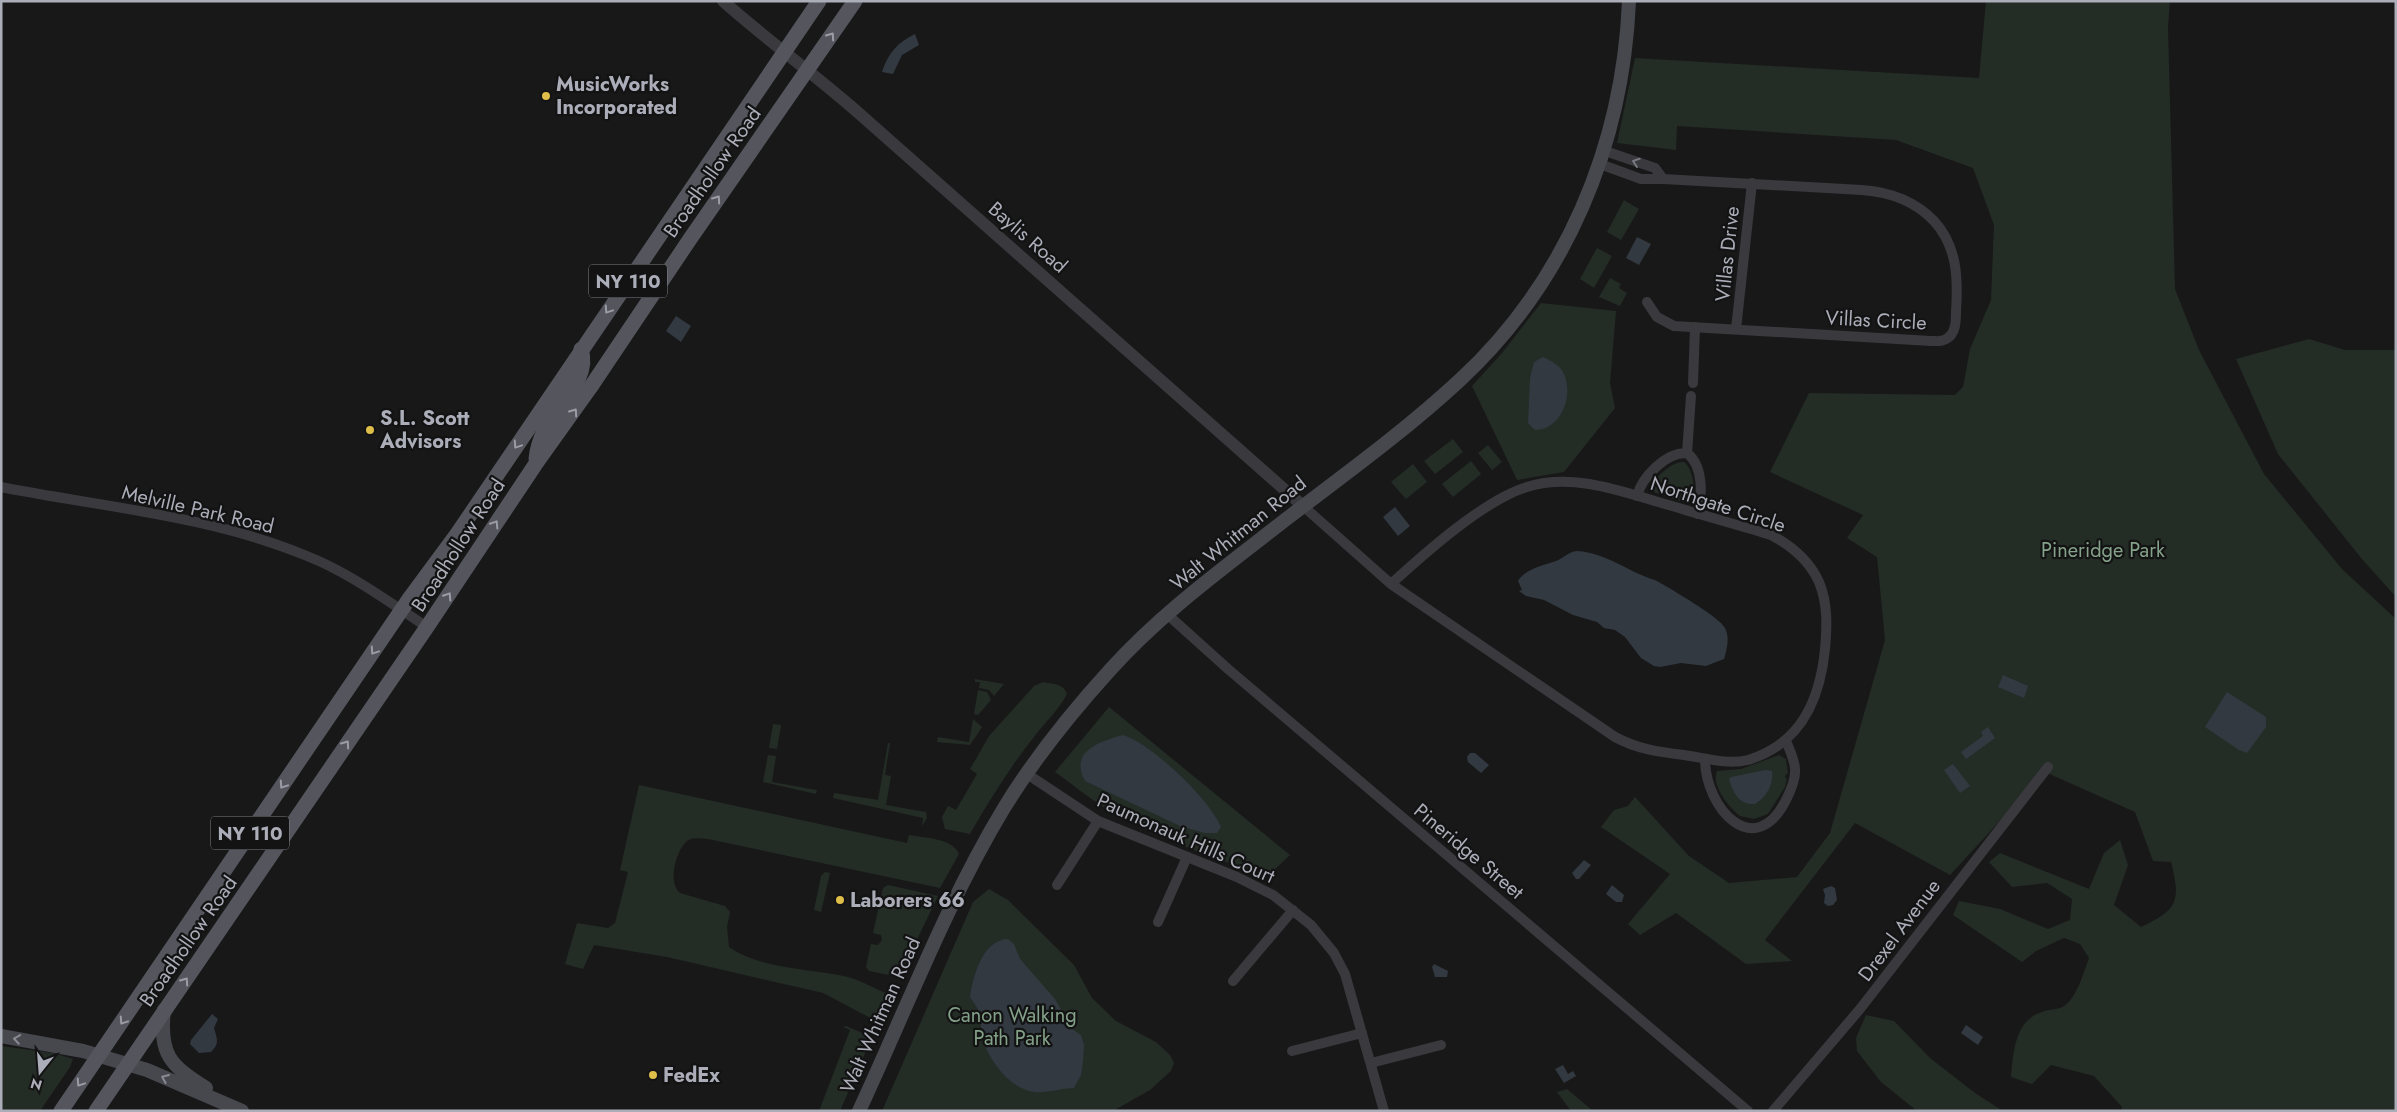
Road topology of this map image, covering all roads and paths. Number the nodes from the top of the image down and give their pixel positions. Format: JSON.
{"nodes":[{"id":1,"x":723,"y":1,"type":"edge"},
{"id":2,"x":818,"y":1,"type":"edge"},
{"id":3,"x":855,"y":1,"type":"edge"},
{"id":4,"x":1630,"y":1,"type":"edge"},
{"id":5,"x":784,"y":53,"type":"junction"},
{"id":6,"x":807,"y":70,"type":"junction"},
{"id":7,"x":1603,"y":158,"type":"junction"},
{"id":8,"x":1663,"y":179,"type":"junction"},
{"id":9,"x":1752,"y":183,"type":"junction"},
{"id":10,"x":1646,"y":302,"type":"dead end"},
{"id":11,"x":1695,"y":327,"type":"junction"},
{"id":12,"x":1736,"y":329,"type":"junction"},
{"id":13,"x":581,"y":349,"type":"junction"},
{"id":14,"x":1692,"y":383,"type":"dead end"},
{"id":15,"x":1691,"y":396,"type":"dead end"},
{"id":16,"x":1688,"y":453,"type":"junction"},
{"id":17,"x":535,"y":465,"type":"junction"},
{"id":18,"x":1,"y":487,"type":"edge"},
{"id":19,"x":1636,"y":496,"type":"junction"},
{"id":20,"x":1303,"y":506,"type":"junction"},
{"id":21,"x":1698,"y":514,"type":"junction"},
{"id":22,"x":1391,"y":584,"type":"junction"},
{"id":23,"x":402,"y":610,"type":"junction"},
{"id":24,"x":1168,"y":616,"type":"junction"},
{"id":25,"x":427,"y":627,"type":"junction"},
{"id":26,"x":1786,"y":741,"type":"junction"},
{"id":27,"x":1704,"y":759,"type":"junction"},
{"id":28,"x":2048,"y":767,"type":"dead end"},
{"id":29,"x":1027,"y":774,"type":"junction"},
{"id":30,"x":1098,"y":821,"type":"junction"},
{"id":31,"x":1187,"y":857,"type":"junction"},
{"id":32,"x":1057,"y":885,"type":"dead end"},
{"id":33,"x":1294,"y":910,"type":"junction"},
{"id":34,"x":1158,"y":922,"type":"dead end"},
{"id":35,"x":1233,"y":981,"type":"dead end"},
{"id":36,"x":164,"y":1010,"type":"junction"},
{"id":37,"x":1362,"y":1033,"type":"junction"},
{"id":38,"x":1,"y":1036,"type":"edge"},
{"id":39,"x":1440,"y":1046,"type":"dead end"},
{"id":40,"x":1292,"y":1051,"type":"dead end"},
{"id":41,"x":99,"y":1056,"type":"junction"},
{"id":42,"x":1371,"y":1063,"type":"junction"},
{"id":43,"x":127,"y":1064,"type":"junction"},
{"id":44,"x":61,"y":1111,"type":"edge"},
{"id":45,"x":96,"y":1111,"type":"edge"},
{"id":46,"x":242,"y":1111,"type":"edge"},
{"id":47,"x":859,"y":1111,"type":"edge"},
{"id":48,"x":1384,"y":1111,"type":"edge"},
{"id":49,"x":1748,"y":1111,"type":"edge"},
{"id":50,"x":1773,"y":1111,"type":"edge"}],
"edges":[{"from":1,"to":5,"type":"street","name":"Baylis Road"},
{"from":2,"to":5,"type":"main road","name":"Broadhollow Road","number":"NY 110"},
{"from":6,"to":3,"type":"main road","name":"Broadhollow Road","number":"NY 110","one_way":true},
{"from":4,"to":7,"type":"main road","name":"Walt Whitman Road"},
{"from":5,"to":6,"type":"street","name":"Baylis Road"},
{"from":5,"to":13,"type":"main road","name":"Broadhollow Road","number":"NY 110","one_way":true},
{"from":17,"to":6,"type":"main road","name":"Broadhollow Road","number":"NY 110","one_way":true},
{"from":6,"to":20,"type":"street","name":"Baylis Road"},
{"from":7,"to":8,"type":"street","name":"Villas Circle"},
{"from":8,"to":7,"type":"street","one_way":true},
{"from":7,"to":20,"type":"main road","name":"Walt Whitman Road"},
{"from":8,"to":9,"type":"street","name":"Villas Circle"},
{"from":9,"to":12,"type":"street","name":"Villas Drive"},
{"from":9,"to":12,"type":"street","name":"Villas Circle"},
{"from":10,"to":11,"type":"street","name":"Villas Circle"},
{"from":11,"to":12,"type":"street","name":"Villas Circle"},
{"from":11,"to":14,"type":"street"},
{"from":13,"to":17,"type":"main road"},
{"from":13,"to":23,"type":"main road","name":"Broadhollow Road","number":"NY 110","one_way":true},
{"from":15,"to":16,"type":"street"},
{"from":16,"to":19,"type":"street"},
{"from":16,"to":21,"type":"street"},
{"from":25,"to":17,"type":"main road","name":"Broadhollow Road","number":"NY 110","one_way":true},
{"from":18,"to":23,"type":"street","name":"Melville Park Road"},
{"from":19,"to":21,"type":"street","name":"Northgate Circle"},
{"from":19,"to":22,"type":"street","name":"Northgate Circle"},
{"from":20,"to":22,"type":"street","name":"Northgate Circle"},
{"from":20,"to":24,"type":"main road","name":"Walt Whitman Road"},
{"from":21,"to":26,"type":"street","name":"Northgate Circle"},
{"from":22,"to":27,"type":"street","name":"Northgate Circle"},
{"from":23,"to":25,"type":"street","name":"Melville Park Road"},
{"from":23,"to":41,"type":"main road","name":"Broadhollow Road","number":"NY 110","one_way":true},
{"from":24,"to":29,"type":"main road","name":"Walt Whitman Road"},
{"from":24,"to":49,"type":"street","name":"Pineridge Street"},
{"from":36,"to":25,"type":"main road","name":"Broadhollow Road","number":"NY 110","one_way":true},
{"from":26,"to":27,"type":"street","name":"Northgate Circle"},
{"from":26,"to":27,"type":"street"},
{"from":28,"to":50,"type":"street","name":"Drexel Avenue"},
{"from":29,"to":30,"type":"street","name":"Paumonauk Hills Court"},
{"from":29,"to":47,"type":"main road","name":"Walt Whitman Road"},
{"from":30,"to":31,"type":"street","name":"Paumonauk Hills Court"},
{"from":30,"to":32,"type":"street"},
{"from":31,"to":33,"type":"street","name":"Paumonauk Hills Court"},
{"from":31,"to":34,"type":"street"},
{"from":33,"to":35,"type":"street"},
{"from":33,"to":37,"type":"street","name":"Paumonauk Hills Court"},
{"from":36,"to":43,"type":"main road","name":"Broadhollow Road","number":"NY 110"},
{"from":36,"to":46,"type":"main road"},
{"from":37,"to":40,"type":"street"},
{"from":37,"to":42,"type":"street","name":"Paumonauk Hills Court"},
{"from":41,"to":38,"type":"main road","one_way":true},
{"from":39,"to":42,"type":"street"},
{"from":41,"to":43,"type":"main road"},
{"from":41,"to":44,"type":"main road","name":"Broadhollow Road","number":"NY 110","one_way":true},
{"from":42,"to":48,"type":"street","name":"Paumonauk Hills Court"},
{"from":43,"to":45,"type":"main road","name":"Broadhollow Road","number":"NY 110"},
{"from":46,"to":43,"type":"main road","one_way":true}]}
